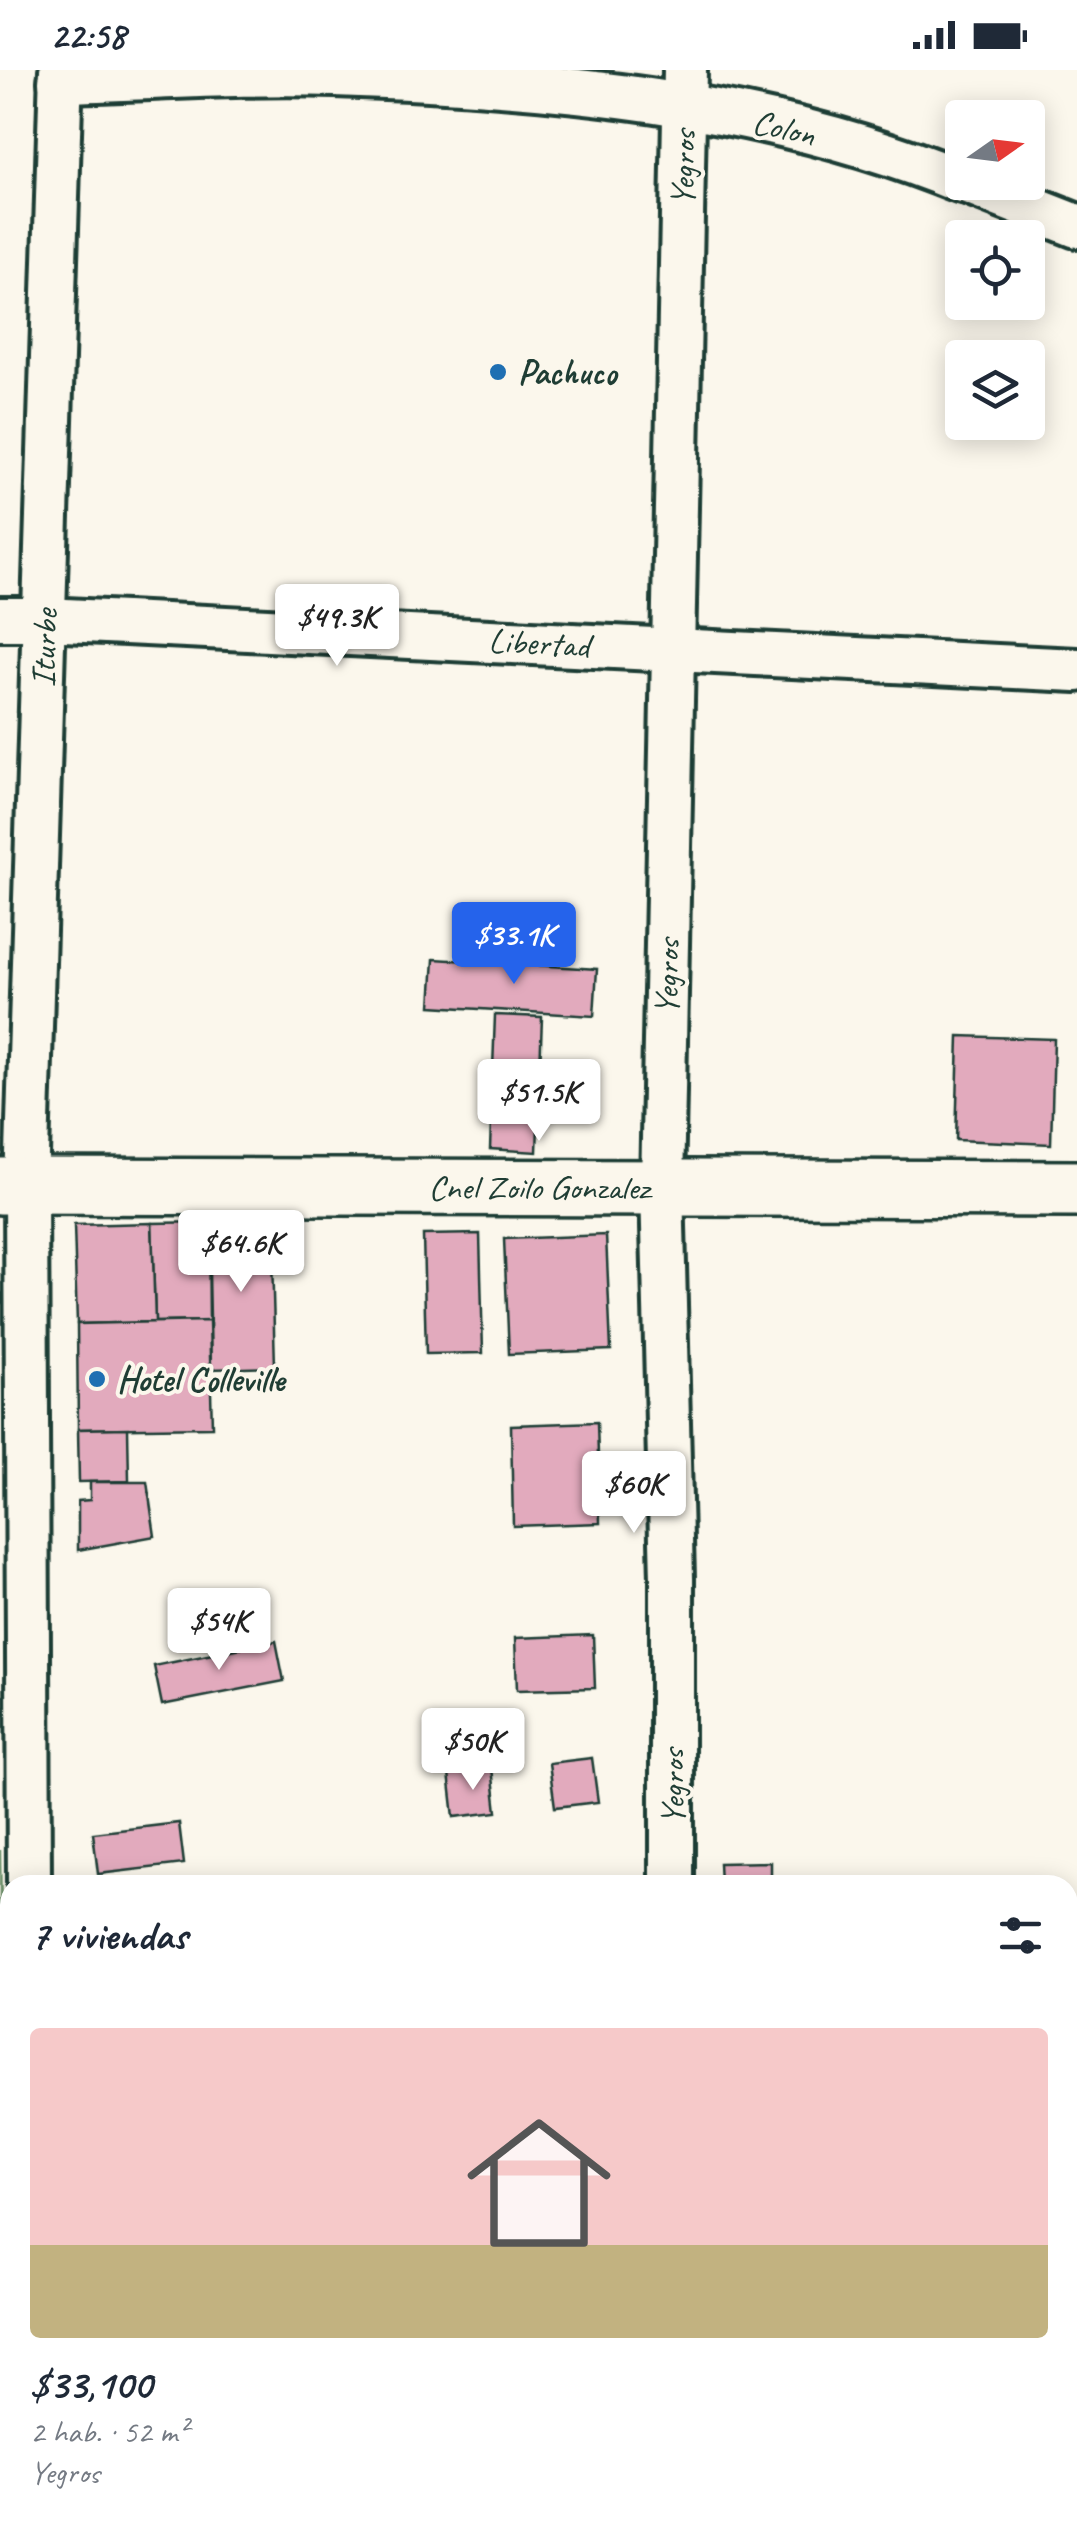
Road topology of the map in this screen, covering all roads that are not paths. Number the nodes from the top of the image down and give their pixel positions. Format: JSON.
{"nodes":[{"id":1,"x":61,"y":75,"type":"edge"},
{"id":2,"x":684,"y":87,"type":"edge"},
{"id":3,"x":945,"y":174,"type":"edge"},
{"id":4,"x":1010,"y":200,"type":"edge"},
{"id":5,"x":1077,"y":226,"type":"edge"},
{"id":6,"x":45,"y":619,"type":"junction"},
{"id":7,"x":0,"y":620,"type":"edge"},
{"id":8,"x":674,"y":650,"type":"junction"},
{"id":9,"x":1077,"y":670,"type":"edge"},
{"id":10,"x":13,"y":1186,"type":"edge"},
{"id":11,"x":662,"y":1187,"type":"junction"},
{"id":12,"x":1077,"y":1190,"type":"edge"},
{"id":13,"x":14,"y":1820,"type":"edge"},
{"id":14,"x":27,"y":1875,"type":"edge"},
{"id":15,"x":672,"y":1875,"type":"edge"}],
"edges":[{"from":1,"to":2,"type":"street","name":"Colon"},
{"from":1,"to":6,"type":"street","name":"Iturbe"},
{"from":2,"to":3,"type":"street","name":"Colon"},
{"from":2,"to":8,"type":"street","name":"Yegros"},
{"from":4,"to":5,"type":"street","name":"Colon"},
{"from":6,"to":7,"type":"street","name":"Libertad"},
{"from":6,"to":8,"type":"street","name":"Libertad"},
{"from":6,"to":10,"type":"street","name":"Iturbe"},
{"from":8,"to":9,"type":"street","name":"Libertad"},
{"from":8,"to":11,"type":"street","name":"Yegros"},
{"from":10,"to":11,"type":"main road","name":"Cnel Zoilo Gonzalez"},
{"from":10,"to":13,"type":"street","name":"Iturbe"},
{"from":11,"to":12,"type":"main road","name":"Cnel Zoilo Gonzalez"},
{"from":11,"to":15,"type":"street","name":"Yegros"},
{"from":13,"to":14,"type":"street","name":"Iturbe"}]}
